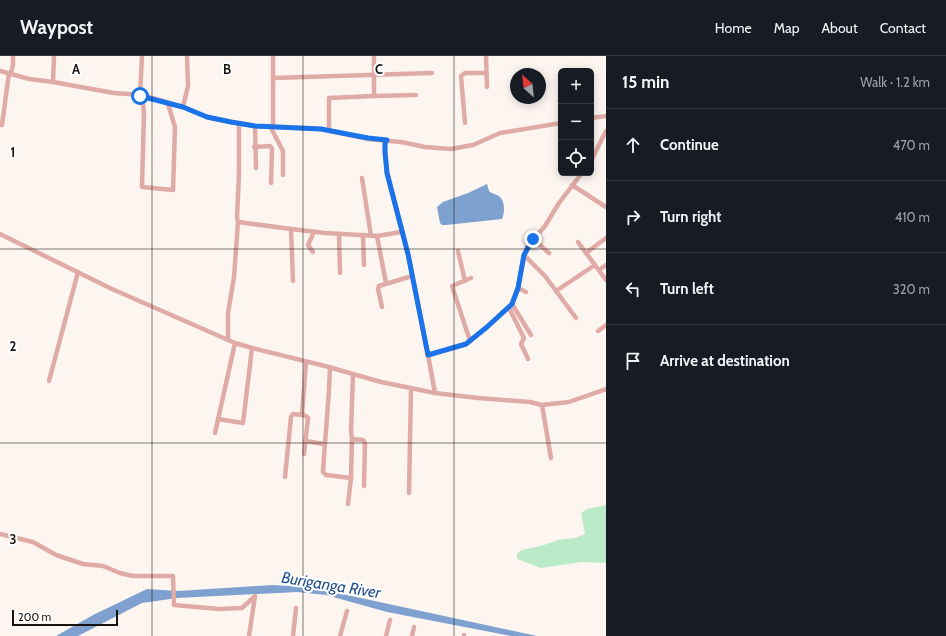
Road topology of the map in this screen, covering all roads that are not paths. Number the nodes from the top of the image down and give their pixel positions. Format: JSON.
{"nodes":[{"id":1,"x":13,"y":56,"type":"edge"},
{"id":2,"x":54,"y":56,"type":"edge"},
{"id":3,"x":142,"y":56,"type":"edge"},
{"id":4,"x":187,"y":56,"type":"edge"},
{"id":5,"x":273,"y":56,"type":"edge"},
{"id":6,"x":374,"y":56,"type":"edge"},
{"id":7,"x":486,"y":56,"type":"edge"},
{"id":8,"x":0,"y":71,"type":"edge"},
{"id":9,"x":10,"y":73,"type":"junction"},
{"id":10,"x":432,"y":73,"type":"dead end"},
{"id":11,"x":486,"y":73,"type":"junction"},
{"id":12,"x":374,"y":75,"type":"junction"},
{"id":13,"x":273,"y":78,"type":"junction"},
{"id":14,"x":53,"y":82,"type":"junction"},
{"id":15,"x":487,"y":87,"type":"dead end"},
{"id":16,"x":416,"y":95,"type":"dead end"},
{"id":17,"x":141,"y":96,"type":"junction"},
{"id":18,"x":374,"y":96,"type":"junction"},
{"id":19,"x":168,"y":104,"type":"junction"},
{"id":20,"x":183,"y":107,"type":"junction"},
{"id":21,"x":606,"y":116,"type":"edge"},
{"id":22,"x":594,"y":118,"type":"edge"},
{"id":23,"x":239,"y":123,"type":"junction"},
{"id":24,"x":465,"y":123,"type":"dead end"},
{"id":25,"x":558,"y":123,"type":"edge"},
{"id":26,"x":0,"y":125,"type":"edge"},
{"id":27,"x":255,"y":126,"type":"junction"},
{"id":28,"x":271,"y":126,"type":"junction"},
{"id":29,"x":329,"y":130,"type":"junction"},
{"id":30,"x":606,"y":131,"type":"edge"},
{"id":31,"x":387,"y":140,"type":"junction"},
{"id":32,"x":254,"y":147,"type":"junction"},
{"id":33,"x":594,"y":155,"type":"edge"},
{"id":34,"x":256,"y":168,"type":"dead end"},
{"id":35,"x":283,"y":175,"type":"dead end"},
{"id":36,"x":580,"y":176,"type":"edge"},
{"id":37,"x":362,"y":178,"type":"dead end"},
{"id":38,"x":271,"y":184,"type":"dead end"},
{"id":39,"x":572,"y":185,"type":"junction"},
{"id":40,"x":606,"y":207,"type":"edge"},
{"id":41,"x":238,"y":222,"type":"junction"},
{"id":42,"x":291,"y":229,"type":"junction"},
{"id":43,"x":314,"y":232,"type":"junction"},
{"id":44,"x":401,"y":232,"type":"junction"},
{"id":45,"x":0,"y":234,"type":"edge"},
{"id":46,"x":339,"y":234,"type":"junction"},
{"id":47,"x":363,"y":235,"type":"junction"},
{"id":48,"x":371,"y":236,"type":"junction"},
{"id":49,"x":377,"y":236,"type":"junction"},
{"id":50,"x":606,"y":238,"type":"edge"},
{"id":51,"x":533,"y":239,"type":"junction"},
{"id":52,"x":578,"y":242,"type":"dead end"},
{"id":53,"x":458,"y":251,"type":"dead end"},
{"id":54,"x":313,"y":252,"type":"dead end"},
{"id":55,"x":549,"y":253,"type":"dead end"},
{"id":56,"x":586,"y":253,"type":"junction"},
{"id":57,"x":524,"y":255,"type":"junction"},
{"id":58,"x":364,"y":265,"type":"dead end"},
{"id":59,"x":595,"y":265,"type":"junction"},
{"id":60,"x":606,"y":265,"type":"edge"},
{"id":61,"x":599,"y":270,"type":"junction"},
{"id":62,"x":78,"y":272,"type":"junction"},
{"id":63,"x":340,"y":273,"type":"dead end"},
{"id":64,"x":412,"y":276,"type":"junction"},
{"id":65,"x":471,"y":278,"type":"dead end"},
{"id":66,"x":606,"y":280,"type":"edge"},
{"id":67,"x":293,"y":281,"type":"dead end"},
{"id":68,"x":465,"y":281,"type":"junction"},
{"id":69,"x":386,"y":283,"type":"junction"},
{"id":70,"x":518,"y":288,"type":"junction"},
{"id":71,"x":556,"y":291,"type":"junction"},
{"id":72,"x":526,"y":292,"type":"dead end"},
{"id":73,"x":511,"y":306,"type":"junction"},
{"id":74,"x":382,"y":307,"type":"dead end"},
{"id":75,"x":576,"y":318,"type":"dead end"},
{"id":76,"x":606,"y":325,"type":"edge"},
{"id":77,"x":598,"y":331,"type":"dead end"},
{"id":78,"x":531,"y":335,"type":"dead end"},
{"id":79,"x":228,"y":340,"type":"junction"},
{"id":80,"x":470,"y":341,"type":"junction"},
{"id":81,"x":235,"y":343,"type":"junction"},
{"id":82,"x":252,"y":348,"type":"junction"},
{"id":83,"x":428,"y":355,"type":"junction"},
{"id":84,"x":528,"y":359,"type":"dead end"},
{"id":85,"x":306,"y":362,"type":"junction"},
{"id":86,"x":330,"y":367,"type":"junction"},
{"id":87,"x":353,"y":374,"type":"junction"},
{"id":88,"x":49,"y":381,"type":"dead end"},
{"id":89,"x":410,"y":388,"type":"junction"},
{"id":90,"x":606,"y":389,"type":"edge"},
{"id":91,"x":435,"y":393,"type":"junction"},
{"id":92,"x":542,"y":405,"type":"junction"},
{"id":93,"x":302,"y":415,"type":"junction"},
{"id":94,"x":218,"y":419,"type":"junction"},
{"id":95,"x":215,"y":433,"type":"dead end"},
{"id":96,"x":352,"y":439,"type":"junction"},
{"id":97,"x":305,"y":441,"type":"junction"},
{"id":98,"x":324,"y":444,"type":"junction"},
{"id":99,"x":304,"y":454,"type":"dead end"},
{"id":100,"x":551,"y":458,"type":"dead end"},
{"id":101,"x":285,"y":477,"type":"dead end"},
{"id":102,"x":351,"y":478,"type":"junction"},
{"id":103,"x":364,"y":486,"type":"dead end"},
{"id":104,"x":409,"y":493,"type":"dead end"},
{"id":105,"x":348,"y":504,"type":"dead end"},
{"id":106,"x":0,"y":534,"type":"edge"},
{"id":107,"x":296,"y":608,"type":"dead end"},
{"id":108,"x":347,"y":611,"type":"dead end"},
{"id":109,"x":390,"y":620,"type":"dead end"},
{"id":110,"x":414,"y":627,"type":"dead end"},
{"id":111,"x":249,"y":636,"type":"edge"},
{"id":112,"x":293,"y":636,"type":"edge"},
{"id":113,"x":340,"y":636,"type":"edge"},
{"id":114,"x":386,"y":636,"type":"edge"},
{"id":115,"x":412,"y":636,"type":"edge"}],
"edges":[{"from":1,"to":9,"type":"street"},
{"from":2,"to":14,"type":"street"},
{"from":3,"to":17,"type":"street"},
{"from":4,"to":20,"type":"street"},
{"from":5,"to":13,"type":"street"},
{"from":6,"to":12,"type":"street"},
{"from":7,"to":11,"type":"street"},
{"from":8,"to":9,"type":"street"},
{"from":9,"to":14,"type":"street"},
{"from":9,"to":26,"type":"street"},
{"from":10,"to":12,"type":"street"},
{"from":11,"to":15,"type":"street"},
{"from":11,"to":24,"type":"street"},
{"from":12,"to":13,"type":"street"},
{"from":12,"to":18,"type":"street"},
{"from":13,"to":28,"type":"street"},
{"from":14,"to":17,"type":"street"},
{"from":16,"to":18,"type":"street"},
{"from":17,"to":19,"type":"street"},
{"from":17,"to":19,"type":"street"},
{"from":18,"to":29,"type":"street"},
{"from":19,"to":20,"type":"street"},
{"from":20,"to":23,"type":"street"},
{"from":21,"to":22,"type":"street"},
{"from":23,"to":27,"type":"street"},
{"from":23,"to":41,"type":"street"},
{"from":25,"to":31,"type":"street"},
{"from":27,"to":28,"type":"street"},
{"from":27,"to":32,"type":"street"},
{"from":28,"to":29,"type":"street"},
{"from":28,"to":35,"type":"street"},
{"from":29,"to":31,"type":"street"},
{"from":30,"to":33,"type":"street"},
{"from":31,"to":44,"type":"street"},
{"from":32,"to":34,"type":"street"},
{"from":32,"to":38,"type":"street"},
{"from":36,"to":39,"type":"street"},
{"from":37,"to":48,"type":"street"},
{"from":39,"to":40,"type":"street"},
{"from":39,"to":51,"type":"street"},
{"from":41,"to":42,"type":"street"},
{"from":41,"to":79,"type":"street"},
{"from":42,"to":43,"type":"street"},
{"from":42,"to":67,"type":"street"},
{"from":43,"to":46,"type":"street"},
{"from":43,"to":54,"type":"street"},
{"from":44,"to":49,"type":"street"},
{"from":44,"to":64,"type":"street"},
{"from":45,"to":62,"type":"street"},
{"from":46,"to":47,"type":"street"},
{"from":46,"to":63,"type":"street"},
{"from":47,"to":48,"type":"street"},
{"from":47,"to":58,"type":"street"},
{"from":48,"to":49,"type":"street"},
{"from":49,"to":69,"type":"street"},
{"from":50,"to":56,"type":"street"},
{"from":51,"to":55,"type":"street"},
{"from":51,"to":57,"type":"street"},
{"from":52,"to":56,"type":"street"},
{"from":53,"to":68,"type":"street"},
{"from":56,"to":59,"type":"street"},
{"from":57,"to":70,"type":"street"},
{"from":57,"to":71,"type":"street"},
{"from":59,"to":61,"type":"street"},
{"from":59,"to":71,"type":"street"},
{"from":60,"to":61,"type":"street"},
{"from":61,"to":66,"type":"street"},
{"from":62,"to":79,"type":"street"},
{"from":62,"to":88,"type":"street"},
{"from":64,"to":69,"type":"street"},
{"from":64,"to":83,"type":"street"},
{"from":65,"to":68,"type":"street"},
{"from":68,"to":80,"type":"street"},
{"from":69,"to":74,"type":"street"},
{"from":70,"to":72,"type":"street"},
{"from":70,"to":73,"type":"street"},
{"from":71,"to":75,"type":"street"},
{"from":73,"to":78,"type":"street"},
{"from":73,"to":80,"type":"street"},
{"from":73,"to":84,"type":"street"},
{"from":76,"to":77,"type":"street"},
{"from":79,"to":81,"type":"street"},
{"from":80,"to":83,"type":"street"},
{"from":81,"to":82,"type":"street"},
{"from":81,"to":94,"type":"street"},
{"from":82,"to":85,"type":"street"},
{"from":82,"to":94,"type":"street"},
{"from":83,"to":91,"type":"street"},
{"from":85,"to":86,"type":"street"},
{"from":85,"to":93,"type":"street"},
{"from":86,"to":87,"type":"street"},
{"from":86,"to":98,"type":"street"},
{"from":87,"to":89,"type":"street"},
{"from":87,"to":96,"type":"street"},
{"from":89,"to":91,"type":"street"},
{"from":89,"to":104,"type":"street"},
{"from":90,"to":92,"type":"street"},
{"from":91,"to":92,"type":"street"},
{"from":92,"to":100,"type":"street"},
{"from":93,"to":97,"type":"street"},
{"from":93,"to":101,"type":"street"},
{"from":94,"to":95,"type":"street"},
{"from":96,"to":102,"type":"street"},
{"from":96,"to":103,"type":"street"},
{"from":97,"to":98,"type":"street"},
{"from":97,"to":99,"type":"street"},
{"from":98,"to":102,"type":"street"},
{"from":102,"to":105,"type":"street"},
{"from":106,"to":111,"type":"street"},
{"from":107,"to":112,"type":"street"},
{"from":108,"to":113,"type":"street"},
{"from":109,"to":114,"type":"street"},
{"from":110,"to":115,"type":"street"}]}
